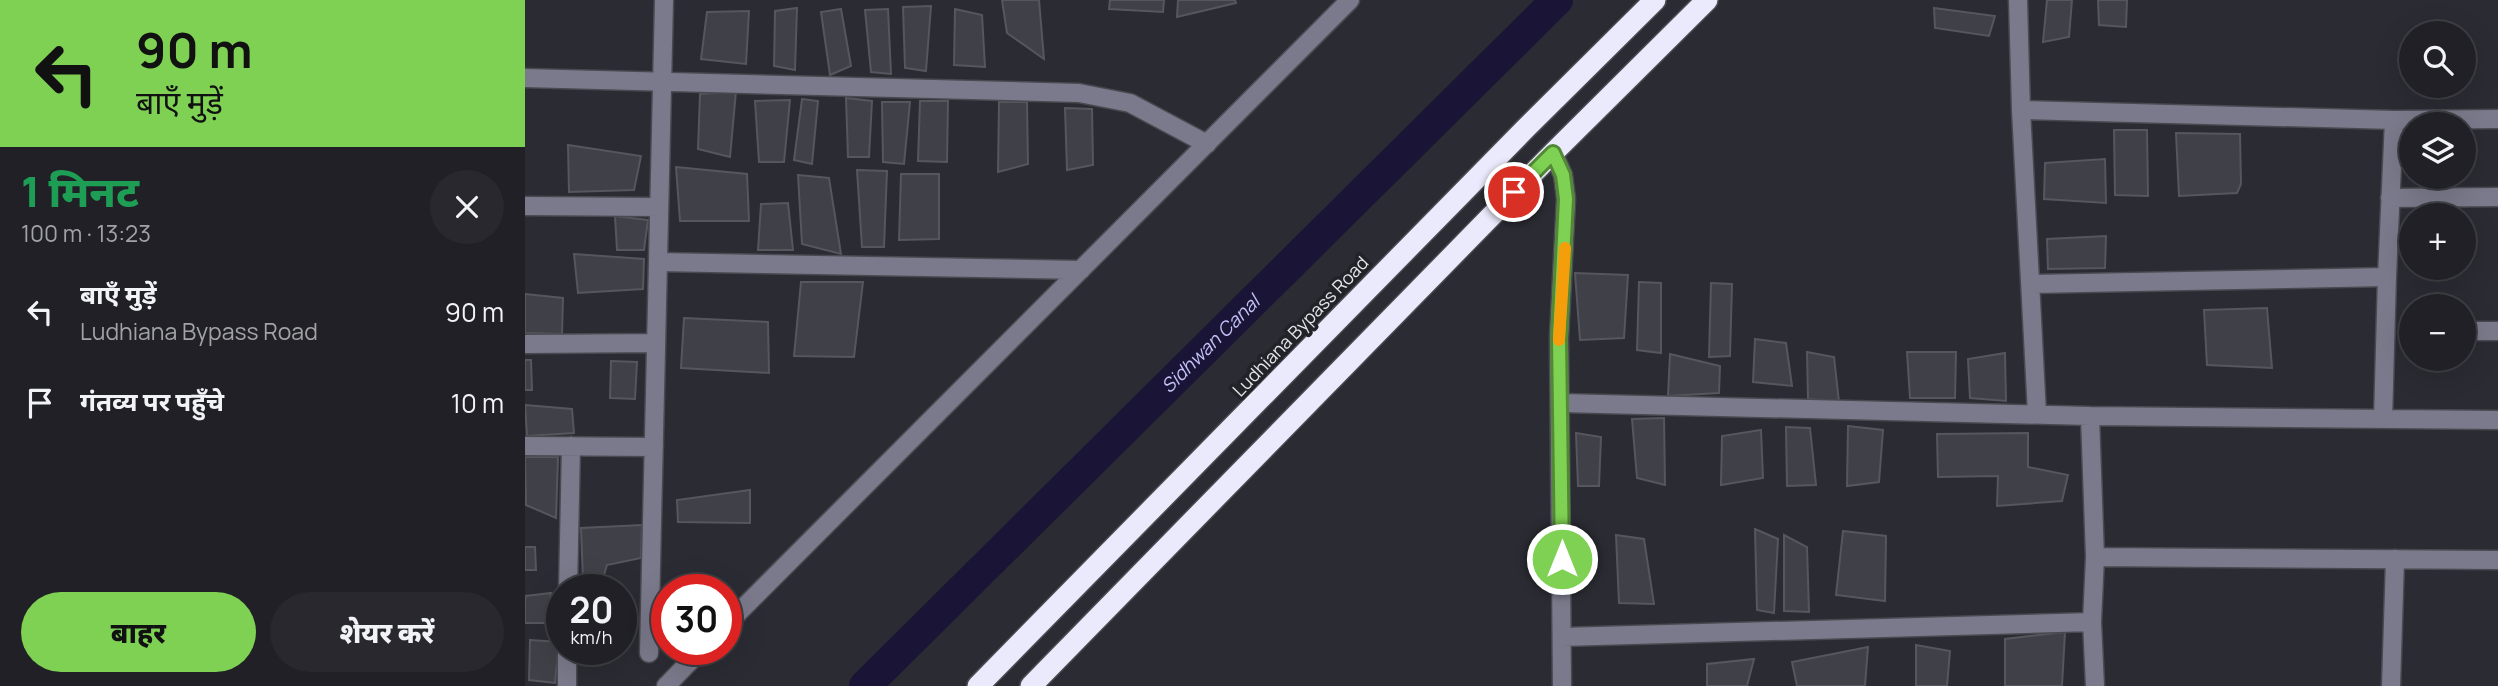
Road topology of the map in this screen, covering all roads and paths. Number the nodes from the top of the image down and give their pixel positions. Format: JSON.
{"nodes":[{"id":1,"x":664,"y":0,"type":"edge"},
{"id":2,"x":1350,"y":0,"type":"edge"},
{"id":3,"x":1655,"y":0,"type":"edge"},
{"id":4,"x":1707,"y":0,"type":"edge"},
{"id":5,"x":2018,"y":0,"type":"edge"},
{"id":6,"x":525,"y":78,"type":"edge"},
{"id":7,"x":662,"y":81,"type":"junction"},
{"id":8,"x":2021,"y":110,"type":"junction"},
{"id":9,"x":2498,"y":119,"type":"edge"},
{"id":10,"x":2394,"y":120,"type":"junction"},
{"id":11,"x":1207,"y":144,"type":"junction"},
{"id":12,"x":1553,"y":153,"type":"junction"},
{"id":13,"x":2498,"y":197,"type":"edge"},
{"id":14,"x":2390,"y":198,"type":"junction"},
{"id":15,"x":525,"y":206,"type":"edge"},
{"id":16,"x":659,"y":207,"type":"junction"},
{"id":17,"x":658,"y":262,"type":"junction"},
{"id":18,"x":1081,"y":270,"type":"junction"},
{"id":19,"x":2387,"y":277,"type":"junction"},
{"id":20,"x":2031,"y":284,"type":"junction"},
{"id":21,"x":2476,"y":331,"type":"edge"},
{"id":22,"x":2498,"y":331,"type":"edge"},
{"id":23,"x":656,"y":343,"type":"junction"},
{"id":24,"x":525,"y":344,"type":"edge"},
{"id":25,"x":1561,"y":404,"type":"junction"},
{"id":26,"x":2037,"y":414,"type":"junction"},
{"id":27,"x":2090,"y":416,"type":"junction"},
{"id":28,"x":2383,"y":419,"type":"junction"},
{"id":29,"x":2498,"y":420,"type":"edge"},
{"id":30,"x":525,"y":446,"type":"edge"},
{"id":31,"x":571,"y":446,"type":"junction"},
{"id":32,"x":654,"y":447,"type":"junction"},
{"id":33,"x":2095,"y":557,"type":"junction"},
{"id":34,"x":2395,"y":559,"type":"junction"},
{"id":35,"x":2498,"y":559,"type":"edge"},
{"id":36,"x":568,"y":574,"type":"edge"},
{"id":37,"x":742,"y":609,"type":"edge"},
{"id":38,"x":2092,"y":622,"type":"junction"},
{"id":39,"x":1562,"y":637,"type":"junction"},
{"id":40,"x":649,"y":653,"type":"dead end"},
{"id":41,"x":568,"y":665,"type":"edge"},
{"id":42,"x":686,"y":665,"type":"edge"},
{"id":43,"x":567,"y":686,"type":"edge"},
{"id":44,"x":666,"y":686,"type":"edge"},
{"id":45,"x":978,"y":686,"type":"edge"},
{"id":46,"x":1031,"y":686,"type":"edge"},
{"id":47,"x":1562,"y":686,"type":"edge"},
{"id":48,"x":2095,"y":686,"type":"edge"},
{"id":49,"x":2391,"y":686,"type":"edge"}],
"edges":[{"from":1,"to":7,"type":"street"},
{"from":2,"to":11,"type":"street"},
{"from":3,"to":45,"type":"highway","name":"Ludhiana Bypass Road"},
{"from":4,"to":12,"type":"highway"},
{"from":5,"to":8,"type":"street"},
{"from":6,"to":7,"type":"street"},
{"from":7,"to":11,"type":"street"},
{"from":7,"to":16,"type":"street"},
{"from":8,"to":10,"type":"street"},
{"from":8,"to":20,"type":"street"},
{"from":9,"to":10,"type":"street"},
{"from":10,"to":14,"type":"street"},
{"from":11,"to":18,"type":"street"},
{"from":12,"to":25,"type":"street"},
{"from":12,"to":46,"type":"highway"},
{"from":13,"to":14,"type":"street"},
{"from":14,"to":19,"type":"street"},
{"from":15,"to":16,"type":"street"},
{"from":16,"to":17,"type":"street"},
{"from":17,"to":18,"type":"street"},
{"from":17,"to":23,"type":"street"},
{"from":18,"to":37,"type":"street"},
{"from":19,"to":20,"type":"street"},
{"from":19,"to":28,"type":"street"},
{"from":20,"to":26,"type":"street"},
{"from":21,"to":22,"type":"street"},
{"from":23,"to":24,"type":"street"},
{"from":23,"to":32,"type":"street"},
{"from":25,"to":26,"type":"street"},
{"from":25,"to":39,"type":"street"},
{"from":26,"to":27,"type":"street"},
{"from":27,"to":28,"type":"street"},
{"from":27,"to":33,"type":"street"},
{"from":28,"to":29,"type":"street"},
{"from":30,"to":31,"type":"street"},
{"from":31,"to":32,"type":"street"},
{"from":31,"to":36,"type":"street"},
{"from":32,"to":40,"type":"street"},
{"from":33,"to":34,"type":"street"},
{"from":33,"to":38,"type":"street"},
{"from":34,"to":35,"type":"street"},
{"from":34,"to":49,"type":"street"},
{"from":38,"to":39,"type":"street"},
{"from":38,"to":48,"type":"street"},
{"from":39,"to":47,"type":"street"},
{"from":41,"to":43,"type":"street"},
{"from":42,"to":44,"type":"street"}]}
